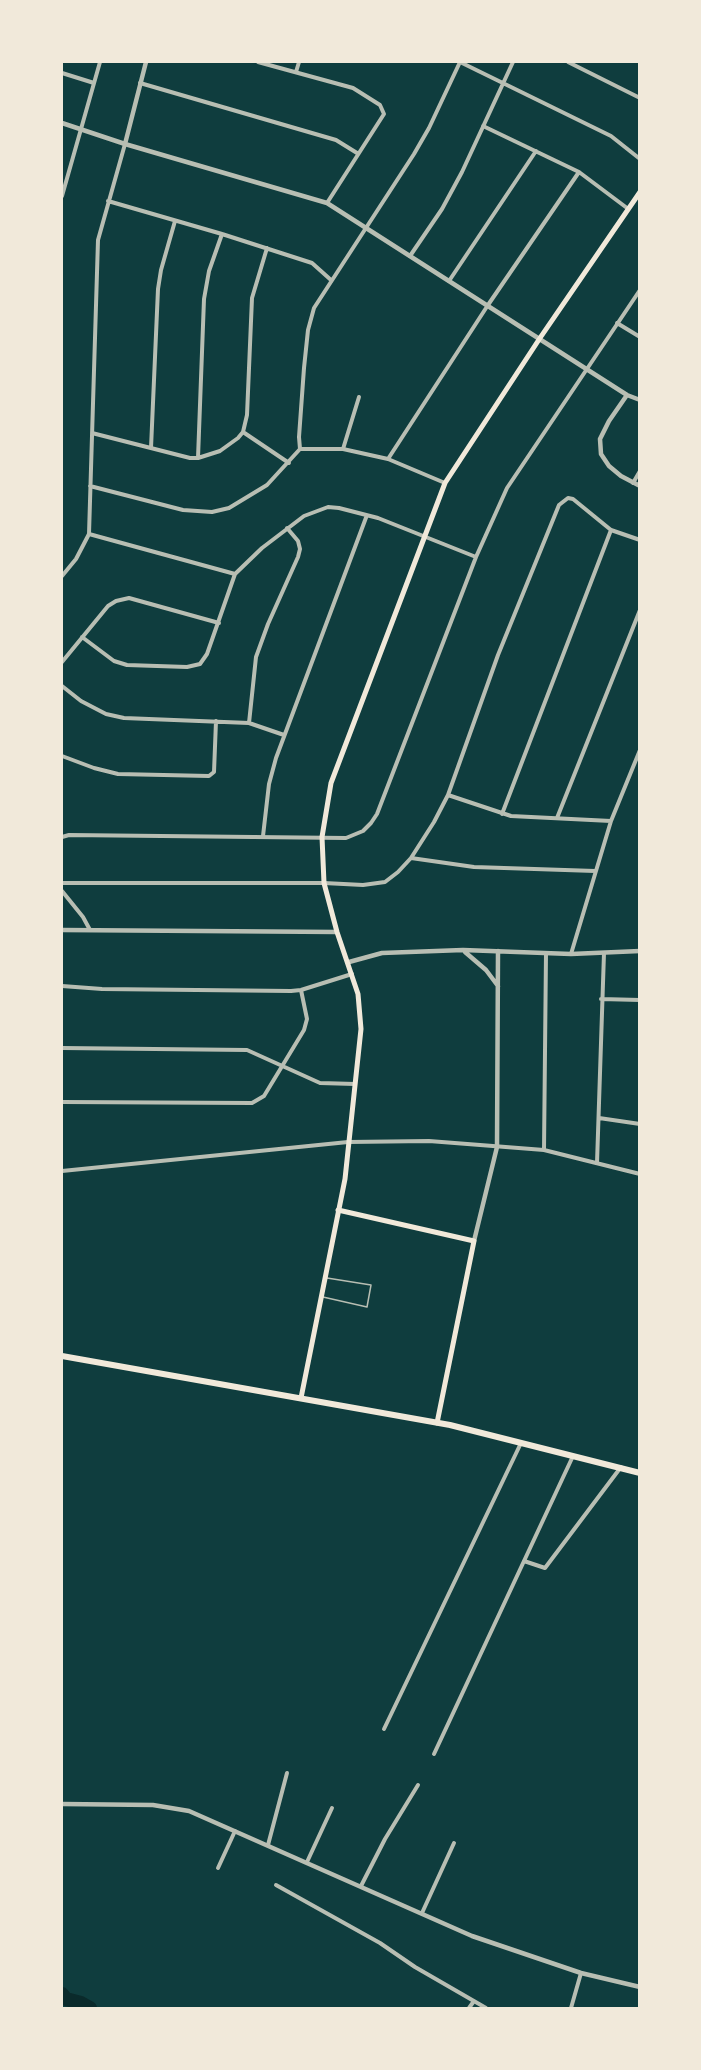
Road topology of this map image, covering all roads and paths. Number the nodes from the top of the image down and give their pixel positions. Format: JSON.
{"nodes":[{"id":1,"x":100,"y":62,"type":"edge"},
{"id":2,"x":146,"y":62,"type":"edge"},
{"id":3,"x":258,"y":62,"type":"edge"},
{"id":4,"x":299,"y":62,"type":"edge"},
{"id":5,"x":460,"y":62,"type":"edge"},
{"id":6,"x":513,"y":62,"type":"edge"},
{"id":7,"x":568,"y":62,"type":"edge"},
{"id":8,"x":296,"y":72,"type":"junction"},
{"id":9,"x":62,"y":73,"type":"edge"},
{"id":10,"x":94,"y":82,"type":"junction"},
{"id":11,"x":502,"y":82,"type":"junction"},
{"id":12,"x":140,"y":83,"type":"junction"},
{"id":13,"x":639,"y":98,"type":"edge"},
{"id":14,"x":62,"y":123,"type":"edge"},
{"id":15,"x":483,"y":126,"type":"junction"},
{"id":16,"x":80,"y":129,"type":"junction"},
{"id":17,"x":125,"y":144,"type":"junction"},
{"id":18,"x":536,"y":150,"type":"junction"},
{"id":19,"x":357,"y":153,"type":"junction"},
{"id":20,"x":639,"y":159,"type":"edge"},
{"id":21,"x":579,"y":172,"type":"junction"},
{"id":22,"x":62,"y":174,"type":"edge"},
{"id":23,"x":67,"y":175,"type":"junction"},
{"id":24,"x":639,"y":192,"type":"edge"},
{"id":25,"x":62,"y":196,"type":"edge"},
{"id":26,"x":108,"y":201,"type":"junction"},
{"id":27,"x":327,"y":203,"type":"junction"},
{"id":28,"x":627,"y":208,"type":"junction"},
{"id":29,"x":175,"y":221,"type":"junction"},
{"id":30,"x":366,"y":226,"type":"junction"},
{"id":31,"x":222,"y":234,"type":"junction"},
{"id":32,"x":267,"y":248,"type":"junction"},
{"id":33,"x":410,"y":255,"type":"junction"},
{"id":34,"x":331,"y":280,"type":"junction"},
{"id":35,"x":449,"y":280,"type":"junction"},
{"id":36,"x":639,"y":290,"type":"edge"},
{"id":37,"x":488,"y":304,"type":"junction"},
{"id":38,"x":617,"y":323,"type":"junction"},
{"id":39,"x":540,"y":338,"type":"junction"},
{"id":40,"x":639,"y":338,"type":"edge"},
{"id":41,"x":587,"y":369,"type":"junction"},
{"id":42,"x":627,"y":395,"type":"junction"},
{"id":43,"x":359,"y":397,"type":"dead end"},
{"id":44,"x":639,"y":400,"type":"edge"},
{"id":45,"x":243,"y":432,"type":"junction"},
{"id":46,"x":92,"y":433,"type":"junction"},
{"id":47,"x":151,"y":448,"type":"junction"},
{"id":48,"x":343,"y":448,"type":"junction"},
{"id":49,"x":300,"y":449,"type":"junction"},
{"id":50,"x":198,"y":458,"type":"junction"},
{"id":51,"x":388,"y":459,"type":"junction"},
{"id":52,"x":289,"y":463,"type":"junction"},
{"id":53,"x":639,"y":471,"type":"edge"},
{"id":54,"x":445,"y":483,"type":"junction"},
{"id":55,"x":633,"y":483,"type":"junction"},
{"id":56,"x":90,"y":486,"type":"junction"},
{"id":57,"x":639,"y":486,"type":"edge"},
{"id":58,"x":367,"y":515,"type":"junction"},
{"id":59,"x":288,"y":528,"type":"junction"},
{"id":60,"x":611,"y":530,"type":"junction"},
{"id":61,"x":89,"y":534,"type":"junction"},
{"id":62,"x":424,"y":536,"type":"junction"},
{"id":63,"x":639,"y":540,"type":"edge"},
{"id":64,"x":476,"y":557,"type":"junction"},
{"id":65,"x":235,"y":574,"type":"junction"},
{"id":66,"x":62,"y":576,"type":"edge"},
{"id":67,"x":639,"y":610,"type":"edge"},
{"id":68,"x":219,"y":623,"type":"junction"},
{"id":69,"x":82,"y":637,"type":"junction"},
{"id":70,"x":62,"y":662,"type":"edge"},
{"id":71,"x":62,"y":686,"type":"edge"},
{"id":72,"x":216,"y":721,"type":"junction"},
{"id":73,"x":249,"y":723,"type":"junction"},
{"id":74,"x":284,"y":735,"type":"junction"},
{"id":75,"x":639,"y":750,"type":"edge"},
{"id":76,"x":62,"y":756,"type":"edge"},
{"id":77,"x":448,"y":795,"type":"junction"},
{"id":78,"x":502,"y":814,"type":"junction"},
{"id":79,"x":557,"y":818,"type":"junction"},
{"id":80,"x":611,"y":820,"type":"junction"},
{"id":81,"x":263,"y":836,"type":"junction"},
{"id":82,"x":62,"y":837,"type":"edge"},
{"id":83,"x":322,"y":837,"type":"junction"},
{"id":84,"x":411,"y":858,"type":"junction"},
{"id":85,"x":595,"y":871,"type":"junction"},
{"id":86,"x":62,"y":883,"type":"edge"},
{"id":87,"x":324,"y":883,"type":"junction"},
{"id":88,"x":62,"y":891,"type":"edge"},
{"id":89,"x":62,"y":930,"type":"edge"},
{"id":90,"x":90,"y":930,"type":"junction"},
{"id":91,"x":337,"y":932,"type":"junction"},
{"id":92,"x":464,"y":951,"type":"junction"},
{"id":93,"x":498,"y":951,"type":"junction"},
{"id":94,"x":639,"y":951,"type":"edge"},
{"id":95,"x":546,"y":953,"type":"junction"},
{"id":96,"x":604,"y":953,"type":"junction"},
{"id":97,"x":571,"y":954,"type":"junction"},
{"id":98,"x":349,"y":962,"type":"junction"},
{"id":99,"x":352,"y":974,"type":"junction"},
{"id":100,"x":62,"y":986,"type":"edge"},
{"id":101,"x":498,"y":987,"type":"junction"},
{"id":102,"x":301,"y":990,"type":"junction"},
{"id":103,"x":601,"y":999,"type":"junction"},
{"id":104,"x":639,"y":1000,"type":"edge"},
{"id":105,"x":62,"y":1048,"type":"edge"},
{"id":106,"x":283,"y":1066,"type":"junction"},
{"id":107,"x":356,"y":1084,"type":"junction"},
{"id":108,"x":62,"y":1102,"type":"edge"},
{"id":109,"x":598,"y":1118,"type":"junction"},
{"id":110,"x":639,"y":1124,"type":"edge"},
{"id":111,"x":348,"y":1142,"type":"junction"},
{"id":112,"x":497,"y":1147,"type":"junction"},
{"id":113,"x":544,"y":1150,"type":"junction"},
{"id":114,"x":597,"y":1163,"type":"junction"},
{"id":115,"x":62,"y":1171,"type":"edge"},
{"id":116,"x":639,"y":1174,"type":"edge"},
{"id":117,"x":338,"y":1210,"type":"junction"},
{"id":118,"x":474,"y":1241,"type":"junction"},
{"id":119,"x":326,"y":1278,"type":"junction"},
{"id":120,"x":322,"y":1297,"type":"junction"},
{"id":121,"x":62,"y":1356,"type":"edge"},
{"id":122,"x":301,"y":1398,"type":"junction"},
{"id":123,"x":437,"y":1423,"type":"junction"},
{"id":124,"x":522,"y":1442,"type":"junction"},
{"id":125,"x":573,"y":1456,"type":"junction"},
{"id":126,"x":621,"y":1467,"type":"junction"},
{"id":127,"x":639,"y":1473,"type":"edge"},
{"id":128,"x":524,"y":1561,"type":"junction"},
{"id":129,"x":384,"y":1729,"type":"dead end"},
{"id":130,"x":434,"y":1754,"type":"dead end"},
{"id":131,"x":287,"y":1773,"type":"dead end"},
{"id":132,"x":418,"y":1785,"type":"dead end"},
{"id":133,"x":62,"y":1804,"type":"edge"},
{"id":134,"x":332,"y":1808,"type":"dead end"},
{"id":135,"x":235,"y":1831,"type":"junction"},
{"id":136,"x":454,"y":1843,"type":"dead end"},
{"id":137,"x":268,"y":1845,"type":"junction"},
{"id":138,"x":307,"y":1862,"type":"junction"},
{"id":139,"x":218,"y":1868,"type":"dead end"},
{"id":140,"x":276,"y":1885,"type":"dead end"},
{"id":141,"x":362,"y":1886,"type":"junction"},
{"id":142,"x":422,"y":1913,"type":"junction"},
{"id":143,"x":581,"y":1973,"type":"junction"},
{"id":144,"x":639,"y":1987,"type":"edge"},
{"id":145,"x":474,"y":2001,"type":"junction"},
{"id":146,"x":469,"y":2008,"type":"edge"},
{"id":147,"x":486,"y":2008,"type":"edge"},
{"id":148,"x":571,"y":2008,"type":"edge"}],
"edges":[{"from":1,"to":10,"type":"street"},
{"from":2,"to":12,"type":"street"},
{"from":3,"to":8,"type":"street"},
{"from":4,"to":8,"type":"street"},
{"from":5,"to":11,"type":"street"},
{"from":5,"to":30,"type":"street"},
{"from":6,"to":11,"type":"street"},
{"from":7,"to":13,"type":"street"},
{"from":8,"to":19,"type":"street"},
{"from":9,"to":10,"type":"street"},
{"from":10,"to":16,"type":"street"},
{"from":11,"to":15,"type":"street"},
{"from":11,"to":20,"type":"street"},
{"from":12,"to":17,"type":"street"},
{"from":12,"to":19,"type":"street"},
{"from":14,"to":16,"type":"street"},
{"from":15,"to":18,"type":"street"},
{"from":15,"to":33,"type":"street"},
{"from":16,"to":17,"type":"street"},
{"from":16,"to":23,"type":"street"},
{"from":17,"to":26,"type":"street"},
{"from":17,"to":27,"type":"street"},
{"from":18,"to":21,"type":"street"},
{"from":18,"to":35,"type":"street"},
{"from":19,"to":27,"type":"street"},
{"from":21,"to":28,"type":"street"},
{"from":21,"to":37,"type":"street"},
{"from":22,"to":23,"type":"street"},
{"from":23,"to":25,"type":"street"},
{"from":24,"to":28,"type":"main road"},
{"from":26,"to":29,"type":"street"},
{"from":26,"to":46,"type":"street"},
{"from":27,"to":30,"type":"street"},
{"from":28,"to":39,"type":"main road"},
{"from":29,"to":31,"type":"street"},
{"from":29,"to":47,"type":"street"},
{"from":30,"to":33,"type":"street"},
{"from":30,"to":34,"type":"street"},
{"from":31,"to":32,"type":"street"},
{"from":31,"to":50,"type":"street"},
{"from":32,"to":34,"type":"street"},
{"from":32,"to":45,"type":"street"},
{"from":33,"to":35,"type":"street"},
{"from":34,"to":49,"type":"street"},
{"from":35,"to":37,"type":"street"},
{"from":36,"to":38,"type":"street"},
{"from":37,"to":39,"type":"street"},
{"from":37,"to":51,"type":"street"},
{"from":38,"to":40,"type":"street"},
{"from":38,"to":41,"type":"street"},
{"from":39,"to":41,"type":"street"},
{"from":39,"to":54,"type":"main road"},
{"from":41,"to":42,"type":"street"},
{"from":41,"to":64,"type":"street"},
{"from":42,"to":44,"type":"street"},
{"from":42,"to":55,"type":"street"},
{"from":43,"to":48,"type":"street"},
{"from":45,"to":50,"type":"street"},
{"from":45,"to":52,"type":"street"},
{"from":46,"to":47,"type":"street"},
{"from":46,"to":56,"type":"street"},
{"from":47,"to":50,"type":"street"},
{"from":48,"to":49,"type":"street"},
{"from":48,"to":51,"type":"street"},
{"from":49,"to":52,"type":"street"},
{"from":51,"to":54,"type":"street"},
{"from":52,"to":56,"type":"street"},
{"from":53,"to":55,"type":"street"},
{"from":54,"to":62,"type":"main road"},
{"from":55,"to":57,"type":"street"},
{"from":56,"to":61,"type":"street"},
{"from":58,"to":59,"type":"street"},
{"from":58,"to":62,"type":"street"},
{"from":58,"to":74,"type":"street"},
{"from":59,"to":65,"type":"street"},
{"from":59,"to":73,"type":"street"},
{"from":60,"to":63,"type":"street"},
{"from":60,"to":77,"type":"street"},
{"from":60,"to":78,"type":"street"},
{"from":61,"to":65,"type":"street"},
{"from":61,"to":66,"type":"street"},
{"from":62,"to":64,"type":"street"},
{"from":62,"to":83,"type":"main road"},
{"from":64,"to":83,"type":"street"},
{"from":65,"to":68,"type":"street"},
{"from":67,"to":79,"type":"street"},
{"from":68,"to":69,"type":"street"},
{"from":68,"to":69,"type":"street"},
{"from":69,"to":70,"type":"street"},
{"from":71,"to":72,"type":"street"},
{"from":72,"to":73,"type":"street"},
{"from":72,"to":76,"type":"street"},
{"from":73,"to":74,"type":"street"},
{"from":74,"to":81,"type":"street"},
{"from":75,"to":80,"type":"street"},
{"from":77,"to":78,"type":"street"},
{"from":77,"to":84,"type":"street"},
{"from":78,"to":79,"type":"street"},
{"from":79,"to":80,"type":"street"},
{"from":80,"to":85,"type":"street"},
{"from":81,"to":82,"type":"street"},
{"from":81,"to":83,"type":"street"},
{"from":83,"to":87,"type":"main road"},
{"from":84,"to":85,"type":"street"},
{"from":84,"to":87,"type":"street"},
{"from":85,"to":97,"type":"street"},
{"from":86,"to":87,"type":"street"},
{"from":87,"to":91,"type":"main road"},
{"from":88,"to":90,"type":"street"},
{"from":89,"to":90,"type":"street"},
{"from":90,"to":91,"type":"street"},
{"from":91,"to":98,"type":"main road"},
{"from":92,"to":93,"type":"street"},
{"from":92,"to":98,"type":"street"},
{"from":92,"to":101,"type":"street"},
{"from":93,"to":95,"type":"street"},
{"from":93,"to":101,"type":"street"},
{"from":94,"to":96,"type":"street"},
{"from":95,"to":97,"type":"street"},
{"from":95,"to":113,"type":"street"},
{"from":96,"to":97,"type":"street"},
{"from":96,"to":103,"type":"street"},
{"from":98,"to":99,"type":"main road"},
{"from":99,"to":102,"type":"street"},
{"from":99,"to":107,"type":"main road"},
{"from":100,"to":102,"type":"street"},
{"from":101,"to":112,"type":"street"},
{"from":102,"to":106,"type":"street"},
{"from":103,"to":104,"type":"street"},
{"from":103,"to":109,"type":"street"},
{"from":105,"to":106,"type":"street"},
{"from":106,"to":107,"type":"street"},
{"from":106,"to":108,"type":"street"},
{"from":107,"to":111,"type":"main road"},
{"from":109,"to":110,"type":"street"},
{"from":109,"to":114,"type":"street"},
{"from":111,"to":112,"type":"street"},
{"from":111,"to":115,"type":"street"},
{"from":111,"to":117,"type":"main road"},
{"from":112,"to":113,"type":"street"},
{"from":112,"to":118,"type":"street"},
{"from":113,"to":114,"type":"street"},
{"from":114,"to":116,"type":"street"},
{"from":117,"to":118,"type":"main road"},
{"from":117,"to":119,"type":"main road"},
{"from":118,"to":123,"type":"main road"},
{"from":119,"to":120,"type":"main road"},
{"from":119,"to":120,"type":"lane"},
{"from":120,"to":122,"type":"main road"},
{"from":121,"to":122,"type":"highway"},
{"from":122,"to":123,"type":"highway"},
{"from":123,"to":124,"type":"highway"},
{"from":124,"to":125,"type":"highway"},
{"from":124,"to":129,"type":"street"},
{"from":125,"to":126,"type":"highway"},
{"from":125,"to":128,"type":"street"},
{"from":126,"to":127,"type":"highway"},
{"from":126,"to":128,"type":"street"},
{"from":128,"to":130,"type":"street"},
{"from":131,"to":137,"type":"street"},
{"from":132,"to":141,"type":"street"},
{"from":133,"to":135,"type":"street"},
{"from":134,"to":138,"type":"street"},
{"from":135,"to":137,"type":"street"},
{"from":135,"to":139,"type":"street"},
{"from":136,"to":142,"type":"street"},
{"from":137,"to":138,"type":"street"},
{"from":138,"to":141,"type":"street"},
{"from":140,"to":145,"type":"street"},
{"from":141,"to":142,"type":"street"},
{"from":142,"to":143,"type":"street"},
{"from":143,"to":144,"type":"street"},
{"from":143,"to":148,"type":"street"},
{"from":145,"to":146,"type":"street"},
{"from":145,"to":147,"type":"street"}]}
